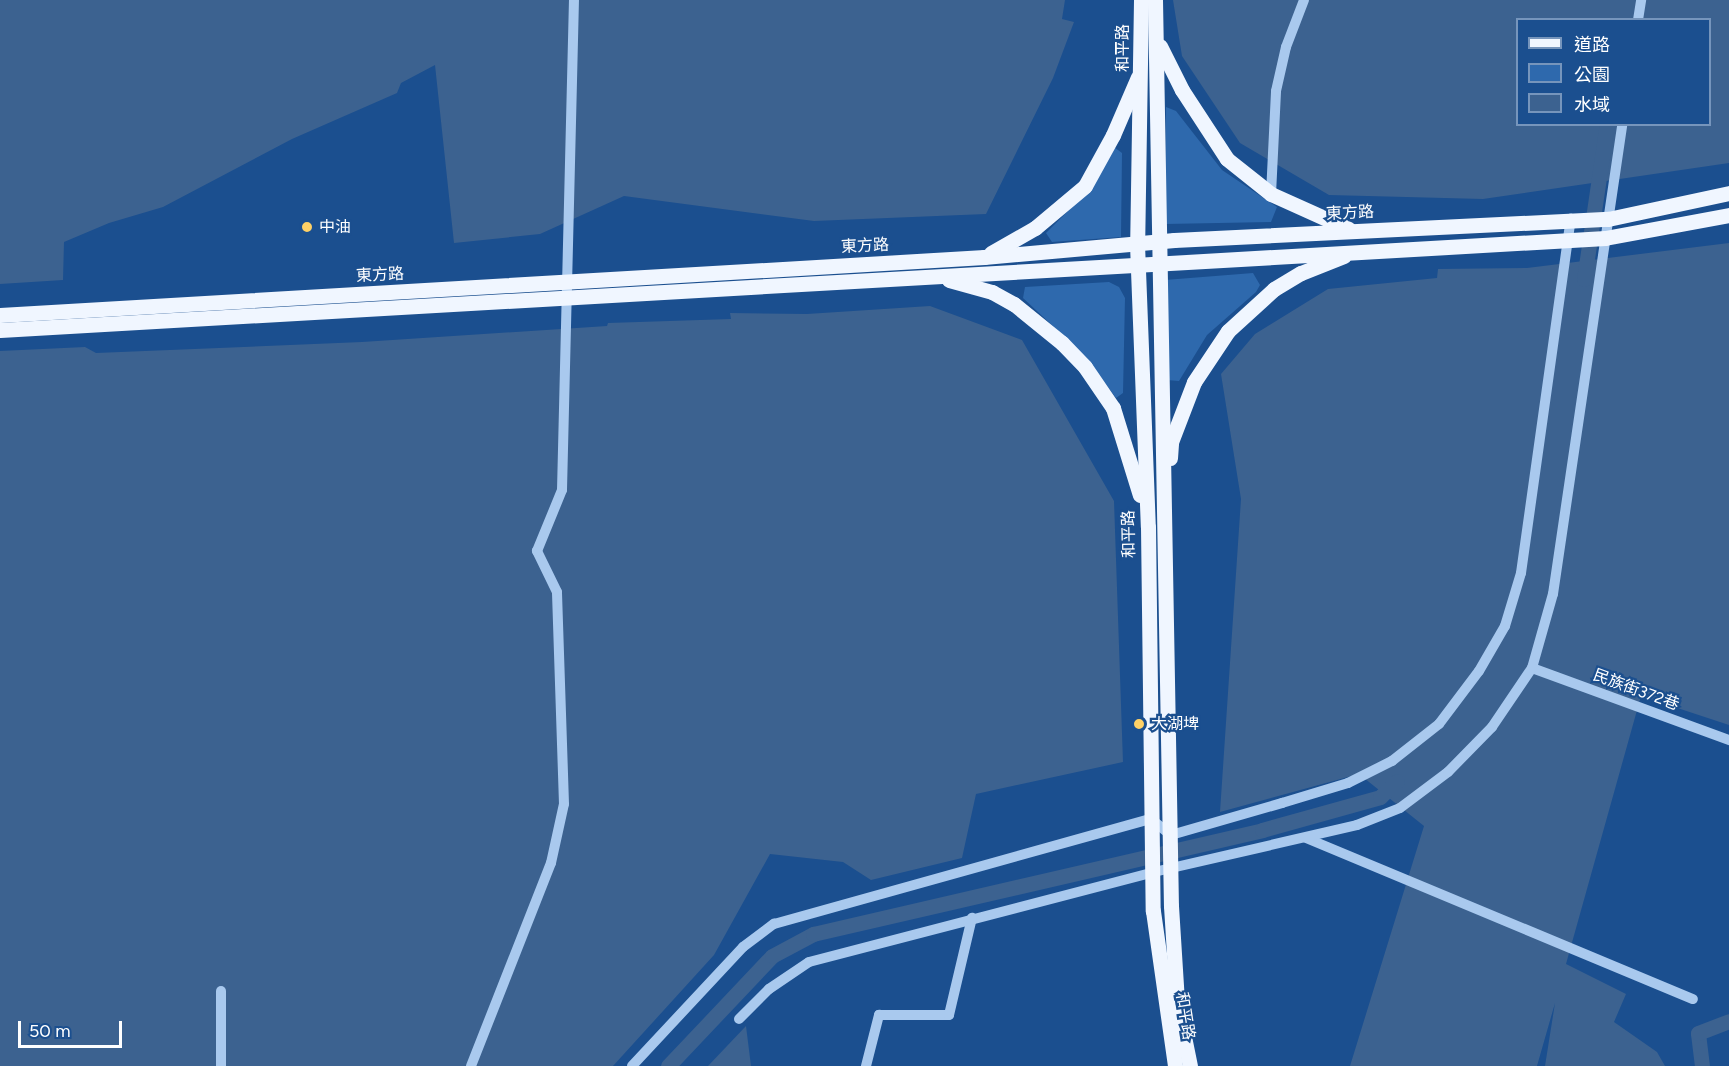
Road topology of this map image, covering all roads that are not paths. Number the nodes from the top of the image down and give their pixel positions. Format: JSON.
{"nodes":[{"id":1,"x":574,"y":0,"type":"edge"},
{"id":2,"x":1141,"y":0,"type":"edge"},
{"id":3,"x":1155,"y":0,"type":"edge"},
{"id":4,"x":1304,"y":0,"type":"edge"},
{"id":5,"x":1641,"y":0,"type":"edge"},
{"id":6,"x":1638,"y":18,"type":"edge"},
{"id":7,"x":1159,"y":44,"type":"junction"},
{"id":8,"x":1142,"y":69,"type":"junction"},
{"id":9,"x":1622,"y":126,"type":"edge"},
{"id":10,"x":1729,"y":193,"type":"edge"},
{"id":11,"x":1271,"y":194,"type":"junction"},
{"id":12,"x":1729,"y":215,"type":"edge"},
{"id":13,"x":1571,"y":219,"type":"junction"},
{"id":14,"x":1608,"y":219,"type":"junction"},
{"id":15,"x":1353,"y":231,"type":"junction"},
{"id":16,"x":1605,"y":238,"type":"junction"},
{"id":17,"x":1568,"y":240,"type":"junction"},
{"id":18,"x":1158,"y":242,"type":"junction"},
{"id":19,"x":1137,"y":244,"type":"junction"},
{"id":20,"x":1361,"y":251,"type":"junction"},
{"id":21,"x":984,"y":257,"type":"junction"},
{"id":22,"x":1159,"y":263,"type":"junction"},
{"id":23,"x":1138,"y":265,"type":"junction"},
{"id":24,"x":925,"y":276,"type":"junction"},
{"id":25,"x":565,"y":290,"type":"junction"},
{"id":26,"x":0,"y":315,"type":"edge"},
{"id":27,"x":0,"y":330,"type":"edge"},
{"id":28,"x":1155,"y":527,"type":"junction"},
{"id":29,"x":1532,"y":668,"type":"junction"},
{"id":30,"x":1729,"y":740,"type":"edge"},
{"id":31,"x":1151,"y":819,"type":"junction"},
{"id":32,"x":1171,"y":836,"type":"junction"},
{"id":33,"x":1306,"y":838,"type":"junction"},
{"id":34,"x":1171,"y":866,"type":"junction"},
{"id":35,"x":1154,"y":867,"type":"junction"},
{"id":36,"x":972,"y":918,"type":"junction"},
{"id":37,"x":221,"y":991,"type":"dead end"},
{"id":38,"x":1693,"y":999,"type":"dead end"},
{"id":39,"x":739,"y":1019,"type":"dead end"},
{"id":40,"x":221,"y":1066,"type":"edge"},
{"id":41,"x":471,"y":1066,"type":"edge"},
{"id":42,"x":632,"y":1066,"type":"edge"},
{"id":43,"x":866,"y":1066,"type":"edge"},
{"id":44,"x":1175,"y":1066,"type":"edge"},
{"id":45,"x":1190,"y":1066,"type":"edge"}],
"edges":[{"from":1,"to":25,"type":"lane"},
{"from":2,"to":8,"type":"main road","name":"和平路"},
{"from":3,"to":7,"type":"main road","name":"和平路"},
{"from":4,"to":11,"type":"lane"},
{"from":5,"to":6,"type":"lane"},
{"from":7,"to":11,"type":"main road"},
{"from":7,"to":18,"type":"main road","name":"和平路"},
{"from":8,"to":19,"type":"main road","name":"和平路"},
{"from":8,"to":21,"type":"main road"},
{"from":9,"to":14,"type":"lane"},
{"from":10,"to":14,"type":"main road","name":"東方路"},
{"from":11,"to":15,"type":"main road"},
{"from":12,"to":16,"type":"main road","name":"東方路"},
{"from":13,"to":14,"type":"main road","name":"東方路"},
{"from":13,"to":15,"type":"main road","name":"東方路"},
{"from":13,"to":17,"type":"lane"},
{"from":14,"to":16,"type":"lane"},
{"from":15,"to":18,"type":"main road","name":"東方路"},
{"from":16,"to":17,"type":"main road","name":"東方路"},
{"from":16,"to":29,"type":"lane"},
{"from":17,"to":20,"type":"main road","name":"東方路"},
{"from":17,"to":32,"type":"lane"},
{"from":18,"to":19,"type":"main road","name":"東方路"},
{"from":18,"to":22,"type":"main road","name":"和平路"},
{"from":19,"to":21,"type":"main road","name":"東方路"},
{"from":19,"to":23,"type":"main road","name":"和平路"},
{"from":20,"to":22,"type":"main road","name":"東方路"},
{"from":20,"to":28,"type":"main road"},
{"from":21,"to":25,"type":"main road","name":"東方路"},
{"from":22,"to":23,"type":"main road","name":"東方路"},
{"from":22,"to":28,"type":"main road","name":"和平路"},
{"from":23,"to":24,"type":"main road","name":"東方路"},
{"from":23,"to":28,"type":"main road","name":"和平路"},
{"from":24,"to":25,"type":"main road","name":"東方路"},
{"from":24,"to":28,"type":"main road"},
{"from":25,"to":26,"type":"main road","name":"東方路"},
{"from":25,"to":27,"type":"main road","name":"東方路"},
{"from":25,"to":41,"type":"lane"},
{"from":28,"to":31,"type":"main road","name":"和平路"},
{"from":28,"to":32,"type":"main road","name":"和平路"},
{"from":29,"to":30,"type":"lane","name":"民族街372巷"},
{"from":29,"to":33,"type":"lane"},
{"from":31,"to":32,"type":"lane"},
{"from":31,"to":35,"type":"main road","name":"和平路"},
{"from":31,"to":42,"type":"lane"},
{"from":32,"to":34,"type":"main road","name":"和平路"},
{"from":33,"to":34,"type":"lane"},
{"from":33,"to":38,"type":"lane"},
{"from":34,"to":35,"type":"lane"},
{"from":34,"to":45,"type":"main road","name":"和平路"},
{"from":35,"to":36,"type":"lane"},
{"from":35,"to":44,"type":"main road","name":"和平路"},
{"from":36,"to":39,"type":"lane"},
{"from":36,"to":43,"type":"lane"},
{"from":37,"to":40,"type":"lane"}]}
